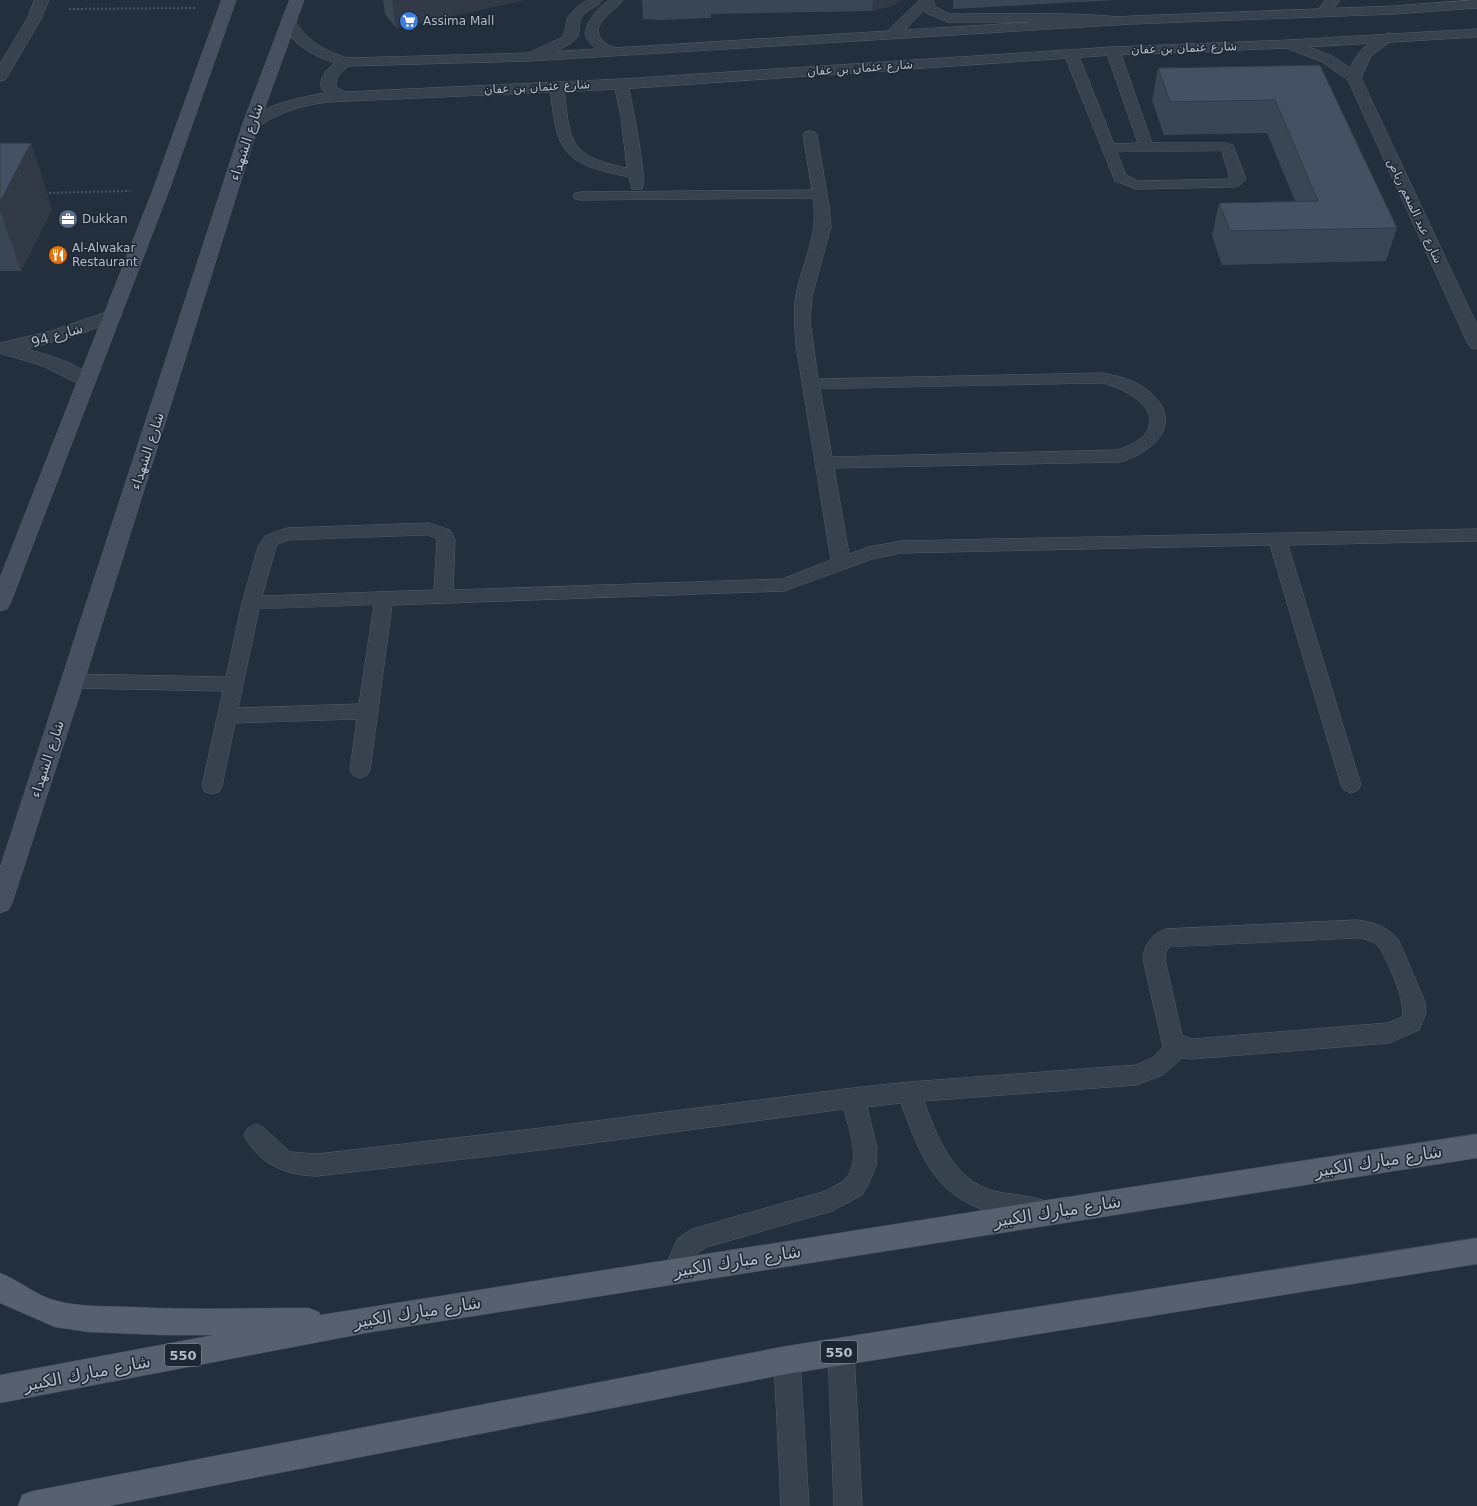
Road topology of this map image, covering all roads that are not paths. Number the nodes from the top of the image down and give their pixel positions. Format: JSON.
{"nodes":[{"id":1,"x":297,"y":0,"type":"edge"},
{"id":2,"x":596,"y":0,"type":"edge"},
{"id":3,"x":618,"y":0,"type":"edge"},
{"id":4,"x":1333,"y":0,"type":"edge"},
{"id":5,"x":926,"y":1,"type":"edge"},
{"id":6,"x":228,"y":4,"type":"edge"},
{"id":7,"x":1477,"y":4,"type":"edge"},
{"id":8,"x":40,"y":5,"type":"edge"},
{"id":9,"x":1323,"y":13,"type":"junction"},
{"id":10,"x":1132,"y":20,"type":"junction"},
{"id":11,"x":288,"y":22,"type":"junction"},
{"id":12,"x":1477,"y":33,"type":"edge"},
{"id":13,"x":892,"y":35,"type":"junction"},
{"id":14,"x":1389,"y":37,"type":"junction"},
{"id":15,"x":1290,"y":44,"type":"junction"},
{"id":16,"x":1113,"y":51,"type":"junction"},
{"id":17,"x":613,"y":52,"type":"junction"},
{"id":18,"x":1071,"y":54,"type":"junction"},
{"id":19,"x":531,"y":57,"type":"junction"},
{"id":20,"x":346,"y":62,"type":"junction"},
{"id":21,"x":1,"y":72,"type":"edge"},
{"id":22,"x":1354,"y":78,"type":"junction"},
{"id":23,"x":621,"y":84,"type":"junction"},
{"id":24,"x":557,"y":86,"type":"junction"},
{"id":25,"x":342,"y":96,"type":"junction"},
{"id":26,"x":250,"y":126,"type":"junction"},
{"id":27,"x":810,"y":135,"type":"dead end"},
{"id":28,"x":1146,"y":147,"type":"junction"},
{"id":29,"x":1109,"y":148,"type":"junction"},
{"id":30,"x":636,"y":174,"type":"junction"},
{"id":31,"x":820,"y":194,"type":"junction"},
{"id":32,"x":580,"y":196,"type":"dead end"},
{"id":33,"x":638,"y":196,"type":"junction"},
{"id":34,"x":113,"y":315,"type":"junction"},
{"id":35,"x":1477,"y":344,"type":"edge"},
{"id":36,"x":0,"y":349,"type":"edge"},
{"id":37,"x":87,"y":381,"type":"junction"},
{"id":38,"x":811,"y":384,"type":"junction"},
{"id":39,"x":824,"y":464,"type":"junction"},
{"id":40,"x":1477,"y":535,"type":"edge"},
{"id":41,"x":1277,"y":539,"type":"junction"},
{"id":42,"x":842,"y":563,"type":"junction"},
{"id":43,"x":443,"y":597,"type":"junction"},
{"id":44,"x":384,"y":599,"type":"junction"},
{"id":45,"x":251,"y":603,"type":"junction"},
{"id":46,"x":0,"y":604,"type":"edge"},
{"id":47,"x":73,"y":681,"type":"junction"},
{"id":48,"x":234,"y":684,"type":"junction"},
{"id":49,"x":368,"y":711,"type":"junction"},
{"id":50,"x":226,"y":716,"type":"junction"},
{"id":51,"x":360,"y":770,"type":"dead end"},
{"id":52,"x":1350,"y":785,"type":"dead end"},
{"id":53,"x":212,"y":786,"type":"dead end"},
{"id":54,"x":0,"y":903,"type":"edge"},
{"id":55,"x":1177,"y":1046,"type":"junction"},
{"id":56,"x":909,"y":1092,"type":"junction"},
{"id":57,"x":853,"y":1098,"type":"junction"},
{"id":58,"x":256,"y":1135,"type":"dead end"},
{"id":59,"x":1477,"y":1146,"type":"edge"},
{"id":60,"x":1054,"y":1211,"type":"junction"},
{"id":61,"x":1477,"y":1251,"type":"edge"},
{"id":62,"x":675,"y":1271,"type":"junction"},
{"id":63,"x":0,"y":1286,"type":"edge"},
{"id":64,"x":366,"y":1320,"type":"junction"},
{"id":65,"x":841,"y":1352,"type":"junction"},
{"id":66,"x":787,"y":1360,"type":"junction"},
{"id":67,"x":0,"y":1389,"type":"edge"},
{"id":68,"x":205,"y":1474,"type":"junction"},
{"id":69,"x":33,"y":1506,"type":"edge"},
{"id":70,"x":118,"y":1506,"type":"edge"},
{"id":71,"x":794,"y":1506,"type":"edge"},
{"id":72,"x":848,"y":1506,"type":"edge"}],
"edges":[{"from":1,"to":11,"type":"main road","name":"شارع الشهداء"},
{"from":2,"to":19,"type":"lane"},
{"from":3,"to":17,"type":"lane"},
{"from":4,"to":9,"type":"street"},
{"from":5,"to":10,"type":"lane"},
{"from":5,"to":13,"type":"lane"},
{"from":6,"to":34,"type":"main road"},
{"from":7,"to":9,"type":"street"},
{"from":8,"to":21,"type":"street"},
{"from":9,"to":10,"type":"street"},
{"from":10,"to":13,"type":"street"},
{"from":11,"to":20,"type":"street"},
{"from":11,"to":26,"type":"main road","name":"شارع الشهداء"},
{"from":12,"to":14,"type":"street","name":"شارع عثمان بن عفان"},
{"from":13,"to":17,"type":"street"},
{"from":14,"to":15,"type":"street","name":"شارع عثمان بن عفان"},
{"from":14,"to":22,"type":"street"},
{"from":15,"to":16,"type":"street","name":"شارع عثمان بن عفان"},
{"from":15,"to":22,"type":"street"},
{"from":16,"to":18,"type":"street","name":"شارع عثمان بن عفان"},
{"from":16,"to":28,"type":"lane"},
{"from":17,"to":19,"type":"street"},
{"from":18,"to":23,"type":"street","name":"شارع عثمان بن عفان"},
{"from":18,"to":29,"type":"lane"},
{"from":19,"to":20,"type":"street"},
{"from":20,"to":25,"type":"street"},
{"from":22,"to":35,"type":"street","name":"شارع عبد المنعم رياض"},
{"from":23,"to":24,"type":"street","name":"شارع عثمان بن عفان"},
{"from":23,"to":30,"type":"lane"},
{"from":24,"to":25,"type":"street","name":"شارع عثمان بن عفان"},
{"from":24,"to":30,"type":"lane"},
{"from":25,"to":26,"type":"street","name":"شارع عثمان بن عفان"},
{"from":26,"to":47,"type":"main road","name":"شارع الشهداء"},
{"from":27,"to":31,"type":"lane"},
{"from":28,"to":29,"type":"lane"},
{"from":28,"to":29,"type":"lane"},
{"from":30,"to":33,"type":"lane"},
{"from":31,"to":33,"type":"lane"},
{"from":31,"to":38,"type":"lane"},
{"from":32,"to":33,"type":"lane"},
{"from":34,"to":36,"type":"street","name":"شارع 94"},
{"from":34,"to":37,"type":"main road"},
{"from":36,"to":37,"type":"street","name":"شارع 94"},
{"from":37,"to":46,"type":"main road"},
{"from":38,"to":39,"type":"lane"},
{"from":38,"to":39,"type":"lane"},
{"from":39,"to":42,"type":"lane"},
{"from":40,"to":41,"type":"lane"},
{"from":41,"to":42,"type":"lane"},
{"from":41,"to":52,"type":"lane"},
{"from":42,"to":43,"type":"lane"},
{"from":43,"to":44,"type":"lane"},
{"from":43,"to":45,"type":"lane"},
{"from":44,"to":45,"type":"lane"},
{"from":44,"to":49,"type":"lane"},
{"from":45,"to":48,"type":"lane"},
{"from":47,"to":48,"type":"lane"},
{"from":47,"to":54,"type":"main road","name":"شارع الشهداء"},
{"from":48,"to":50,"type":"lane"},
{"from":49,"to":50,"type":"lane"},
{"from":49,"to":51,"type":"lane"},
{"from":50,"to":53,"type":"lane"},
{"from":55,"to":55,"type":"lane"},
{"from":55,"to":56,"type":"lane"},
{"from":56,"to":57,"type":"lane"},
{"from":56,"to":60,"type":"lane"},
{"from":57,"to":58,"type":"lane"},
{"from":57,"to":62,"type":"lane"},
{"from":59,"to":60,"type":"main road","name":"شارع مبارك الكبير","number":"550"},
{"from":60,"to":62,"type":"main road","name":"شارع مبارك الكبير","number":"550"},
{"from":61,"to":65,"type":"main road","number":"550"},
{"from":62,"to":64,"type":"main road","name":"شارع مبارك الكبير","number":"550"},
{"from":63,"to":64,"type":"main road"},
{"from":64,"to":67,"type":"main road","name":"شارع مبارك الكبير","number":"550"},
{"from":65,"to":66,"type":"main road","number":"550"},
{"from":65,"to":72,"type":"lane"},
{"from":66,"to":68,"type":"main road","number":"550"},
{"from":66,"to":71,"type":"lane"},
{"from":68,"to":69,"type":"main road","number":"550"},
{"from":68,"to":70,"type":"main road"}]}
